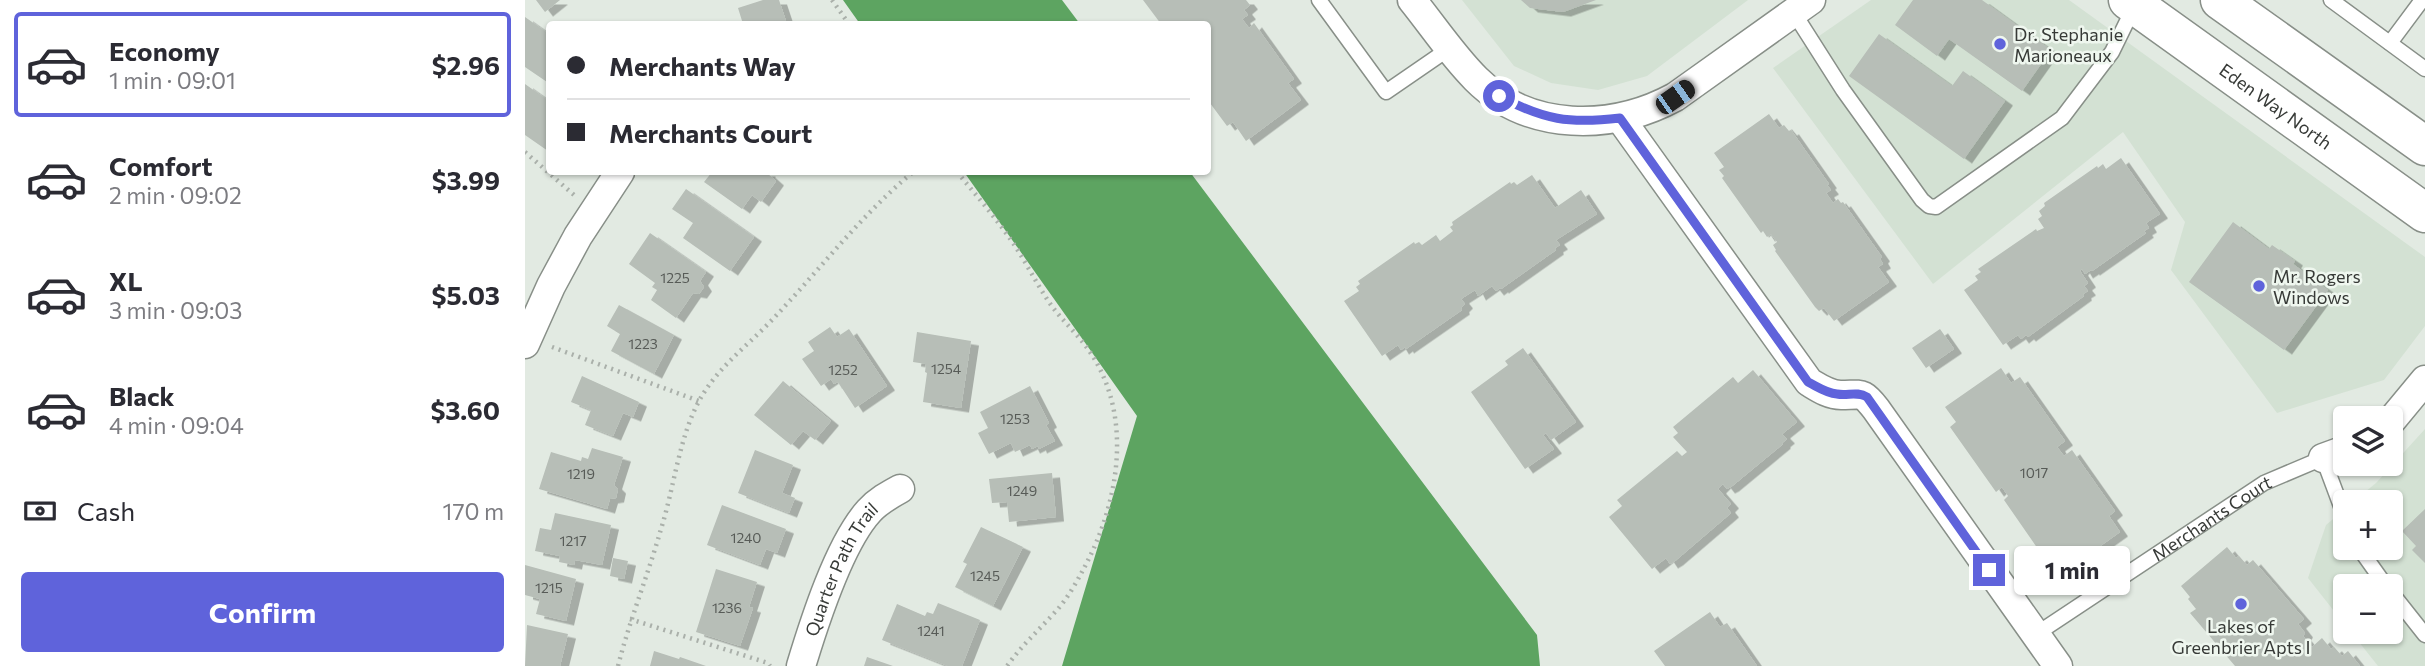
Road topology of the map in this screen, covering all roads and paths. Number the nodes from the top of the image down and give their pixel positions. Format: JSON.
{"nodes":[{"id":1,"x":832,"y":0,"type":"edge"},
{"id":2,"x":1319,"y":0,"type":"edge"},
{"id":3,"x":1412,"y":0,"type":"edge"},
{"id":4,"x":2220,"y":0,"type":"edge"},
{"id":5,"x":2331,"y":0,"type":"edge"},
{"id":6,"x":2422,"y":0,"type":"edge"},
{"id":7,"x":2131,"y":3,"type":"edge"},
{"id":8,"x":1803,"y":6,"type":"edge"},
{"id":9,"x":847,"y":21,"type":"edge"},
{"id":10,"x":2390,"y":43,"type":"junction"},
{"id":11,"x":1450,"y":48,"type":"junction"},
{"id":12,"x":2425,"y":69,"type":"edge"},
{"id":13,"x":1620,"y":118,"type":"junction"},
{"id":14,"x":2425,"y":146,"type":"edge"},
{"id":15,"x":525,"y":152,"type":"edge"},
{"id":16,"x":546,"y":170,"type":"edge"},
{"id":17,"x":551,"y":175,"type":"edge"},
{"id":18,"x":618,"y":175,"type":"edge"},
{"id":19,"x":909,"y":175,"type":"edge"},
{"id":20,"x":959,"y":175,"type":"edge"},
{"id":21,"x":594,"y":212,"type":"junction"},
{"id":22,"x":2425,"y":214,"type":"edge"},
{"id":23,"x":526,"y":341,"type":"edge"},
{"id":24,"x":2425,"y":380,"type":"edge"},
{"id":25,"x":699,"y":401,"type":"junction"},
{"id":26,"x":2403,"y":407,"type":"edge"},
{"id":27,"x":2333,"y":454,"type":"edge"},
{"id":28,"x":900,"y":489,"type":"dead end"},
{"id":29,"x":2403,"y":607,"type":"edge"},
{"id":30,"x":630,"y":619,"type":"junction"},
{"id":31,"x":2035,"y":635,"type":"junction"},
{"id":32,"x":2425,"y":635,"type":"edge"},
{"id":33,"x":618,"y":666,"type":"edge"},
{"id":34,"x":770,"y":666,"type":"edge"},
{"id":35,"x":801,"y":666,"type":"edge"},
{"id":36,"x":1007,"y":666,"type":"edge"},
{"id":37,"x":2058,"y":666,"type":"edge"}],
"edges":[{"from":1,"to":9,"type":"path"},
{"from":2,"to":11,"type":"lane"},
{"from":3,"to":11,"type":"street"},
{"from":4,"to":14,"type":"street"},
{"from":5,"to":10,"type":"lane"},
{"from":6,"to":10,"type":"lane"},
{"from":7,"to":8,"type":"lane"},
{"from":7,"to":22,"type":"street","name":"Eden Way North"},
{"from":8,"to":13,"type":"street"},
{"from":10,"to":12,"type":"lane"},
{"from":11,"to":13,"type":"street"},
{"from":13,"to":31,"type":"street"},
{"from":15,"to":16,"type":"path"},
{"from":17,"to":21,"type":"path"},
{"from":18,"to":21,"type":"street"},
{"from":19,"to":25,"type":"path"},
{"from":20,"to":36,"type":"path"},
{"from":21,"to":23,"type":"street"},
{"from":23,"to":25,"type":"path"},
{"from":24,"to":26,"type":"street"},
{"from":25,"to":30,"type":"path"},
{"from":27,"to":31,"type":"lane","name":"Merchants Court"},
{"from":28,"to":35,"type":"street","name":"Quarter Path Trail"},
{"from":29,"to":32,"type":"lane"},
{"from":30,"to":33,"type":"path"},
{"from":30,"to":34,"type":"path"},
{"from":31,"to":37,"type":"street"}]}
